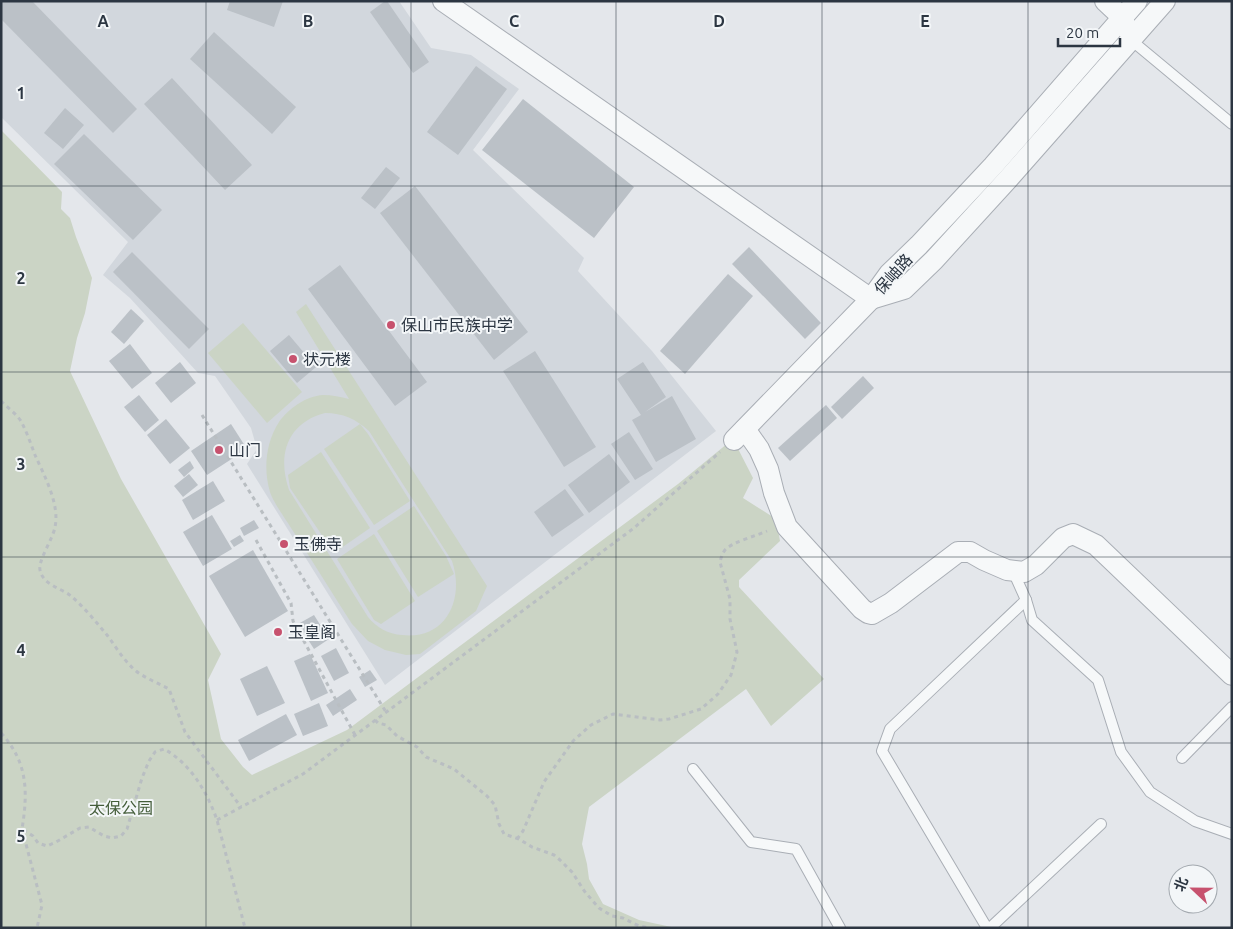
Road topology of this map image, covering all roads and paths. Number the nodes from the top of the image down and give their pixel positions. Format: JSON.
{"nodes":[{"id":1,"x":443,"y":1,"type":"edge"},
{"id":2,"x":1105,"y":1,"type":"edge"},
{"id":3,"x":1137,"y":1,"type":"edge"},
{"id":4,"x":1165,"y":1,"type":"edge"},
{"id":5,"x":1122,"y":17,"type":"junction"},
{"id":6,"x":1131,"y":40,"type":"junction"},
{"id":7,"x":1232,"y":124,"type":"edge"},
{"id":8,"x":871,"y":299,"type":"junction"},
{"id":9,"x":1,"y":401,"type":"edge"},
{"id":10,"x":202,"y":415,"type":"dead end"},
{"id":11,"x":739,"y":434,"type":"junction"},
{"id":12,"x":782,"y":513,"type":"junction"},
{"id":13,"x":256,"y":540,"type":"dead end"},
{"id":14,"x":1013,"y":571,"type":"junction"},
{"id":15,"x":1026,"y":600,"type":"junction"},
{"id":16,"x":1232,"y":675,"type":"edge"},
{"id":17,"x":1232,"y":707,"type":"edge"},
{"id":18,"x":386,"y":712,"type":"junction"},
{"id":19,"x":375,"y":720,"type":"junction"},
{"id":20,"x":1,"y":733,"type":"edge"},
{"id":21,"x":355,"y":734,"type":"junction"},
{"id":22,"x":1182,"y":758,"type":"dead end"},
{"id":23,"x":693,"y":769,"type":"dead end"},
{"id":24,"x":241,"y":807,"type":"junction"},
{"id":25,"x":217,"y":820,"type":"junction"},
{"id":26,"x":1100,"y":824,"type":"dead end"},
{"id":27,"x":22,"y":829,"type":"junction"},
{"id":28,"x":1232,"y":834,"type":"edge"},
{"id":29,"x":517,"y":839,"type":"junction"},
{"id":30,"x":37,"y":928,"type":"edge"},
{"id":31,"x":245,"y":928,"type":"edge"},
{"id":32,"x":650,"y":928,"type":"edge"},
{"id":33,"x":840,"y":928,"type":"edge"},
{"id":34,"x":988,"y":928,"type":"edge"}],
"edges":[{"from":1,"to":8,"type":"street"},
{"from":2,"to":5,"type":"street"},
{"from":3,"to":5,"type":"street","name":"保岫路"},
{"from":4,"to":6,"type":"street","name":"保岫路"},
{"from":5,"to":6,"type":"street"},
{"from":5,"to":8,"type":"street","name":"保岫路"},
{"from":6,"to":7,"type":"lane"},
{"from":6,"to":8,"type":"street","name":"保岫路"},
{"from":8,"to":11,"type":"street"},
{"from":9,"to":24,"type":"path"},
{"from":10,"to":18,"type":"path"},
{"from":11,"to":12,"type":"street"},
{"from":11,"to":18,"type":"path"},
{"from":12,"to":14,"type":"street"},
{"from":12,"to":29,"type":"path"},
{"from":13,"to":21,"type":"path"},
{"from":14,"to":15,"type":"lane"},
{"from":14,"to":16,"type":"street"},
{"from":15,"to":28,"type":"lane"},
{"from":15,"to":34,"type":"lane"},
{"from":17,"to":22,"type":"lane"},
{"from":18,"to":19,"type":"path"},
{"from":19,"to":21,"type":"path"},
{"from":19,"to":29,"type":"path"},
{"from":20,"to":27,"type":"path"},
{"from":21,"to":24,"type":"path"},
{"from":23,"to":33,"type":"lane"},
{"from":24,"to":25,"type":"path"},
{"from":25,"to":27,"type":"path"},
{"from":25,"to":31,"type":"path"},
{"from":26,"to":34,"type":"lane"},
{"from":27,"to":30,"type":"path"},
{"from":29,"to":32,"type":"path"}]}
